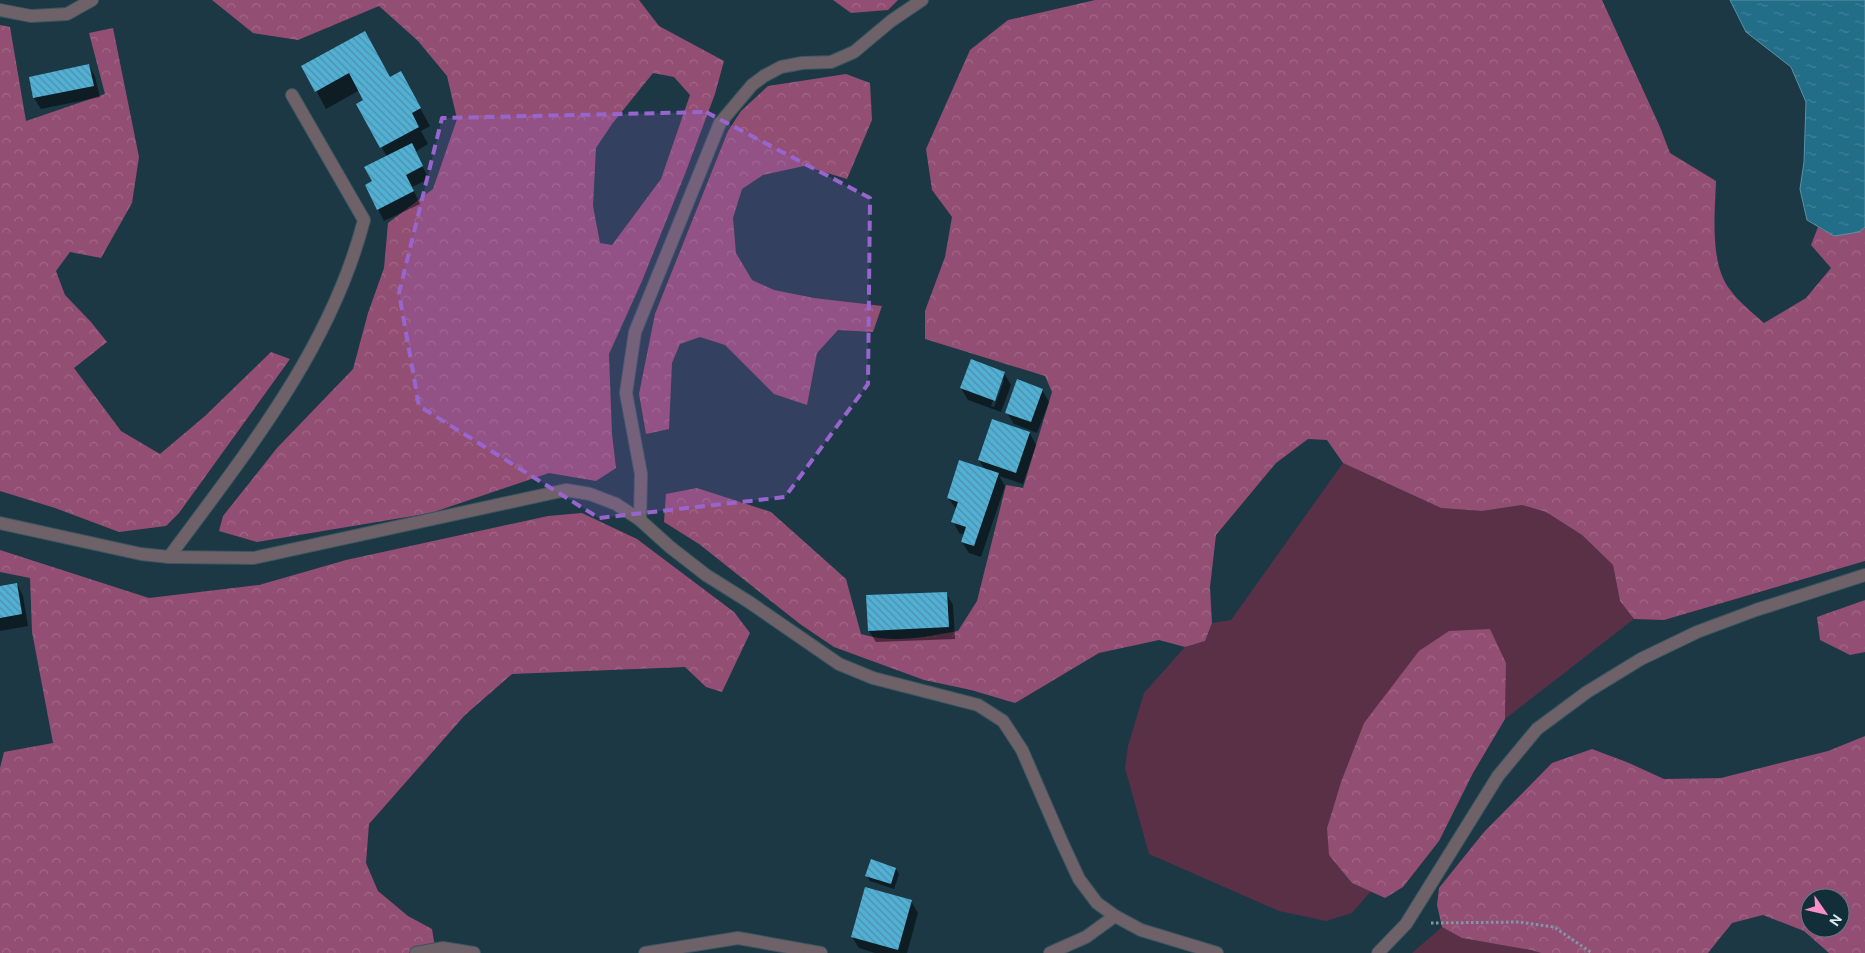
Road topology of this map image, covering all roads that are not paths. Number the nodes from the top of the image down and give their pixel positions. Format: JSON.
{"nodes":[{"id":1,"x":92,"y":0,"type":"edge"},
{"id":2,"x":922,"y":0,"type":"edge"},
{"id":3,"x":0,"y":10,"type":"edge"},
{"id":4,"x":292,"y":95,"type":"dead end"},
{"id":5,"x":640,"y":520,"type":"junction"},
{"id":6,"x":0,"y":523,"type":"edge"},
{"id":7,"x":169,"y":558,"type":"junction"},
{"id":8,"x":1865,"y":575,"type":"edge"},
{"id":9,"x":1115,"y":916,"type":"junction"},
{"id":10,"x":416,"y":953,"type":"edge"},
{"id":11,"x":474,"y":953,"type":"edge"},
{"id":12,"x":645,"y":953,"type":"edge"},
{"id":13,"x":821,"y":953,"type":"edge"},
{"id":14,"x":1050,"y":953,"type":"edge"},
{"id":15,"x":1217,"y":953,"type":"edge"},
{"id":16,"x":1378,"y":953,"type":"edge"}],
"edges":[{"from":1,"to":3,"type":"street"},
{"from":2,"to":5,"type":"street"},
{"from":4,"to":7,"type":"street"},
{"from":5,"to":7,"type":"street"},
{"from":5,"to":9,"type":"street"},
{"from":6,"to":7,"type":"street"},
{"from":8,"to":16,"type":"street"},
{"from":9,"to":14,"type":"street"},
{"from":9,"to":15,"type":"street"},
{"from":10,"to":11,"type":"street"},
{"from":12,"to":13,"type":"street"}]}
